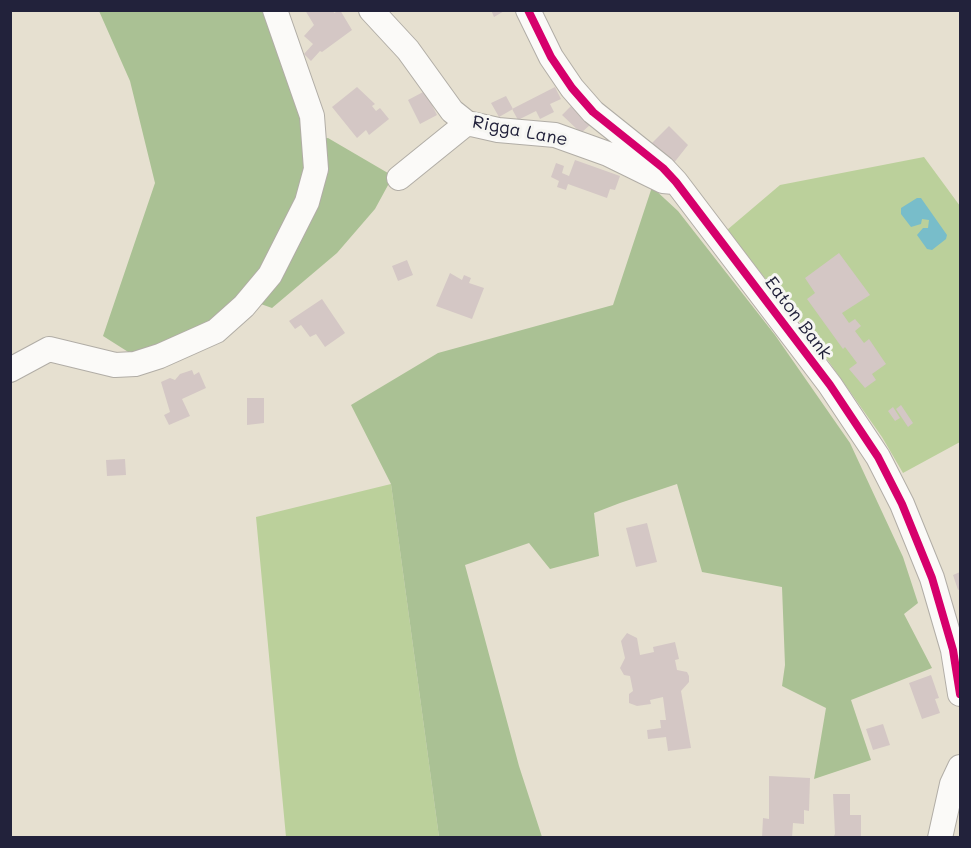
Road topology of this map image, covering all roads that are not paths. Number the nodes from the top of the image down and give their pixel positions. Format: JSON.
{"nodes":[{"id":1,"x":275,"y":10,"type":"edge"},
{"id":2,"x":371,"y":10,"type":"edge"},
{"id":3,"x":528,"y":10,"type":"edge"},
{"id":4,"x":467,"y":123,"type":"junction"},
{"id":5,"x":399,"y":178,"type":"dead end"},
{"id":6,"x":676,"y":182,"type":"junction"},
{"id":7,"x":10,"y":370,"type":"edge"},
{"id":8,"x":960,"y":694,"type":"edge"},
{"id":9,"x":960,"y":767,"type":"edge"},
{"id":10,"x":940,"y":837,"type":"edge"}],
"edges":[{"from":1,"to":7,"type":"street"},
{"from":2,"to":4,"type":"street","name":"Rigga Lane"},
{"from":3,"to":6,"type":"street","name":"Eaton Bank"},
{"from":4,"to":5,"type":"street"},
{"from":4,"to":6,"type":"street","name":"Rigga Lane"},
{"from":6,"to":8,"type":"street","name":"Eaton Bank"},
{"from":9,"to":10,"type":"street"}]}
